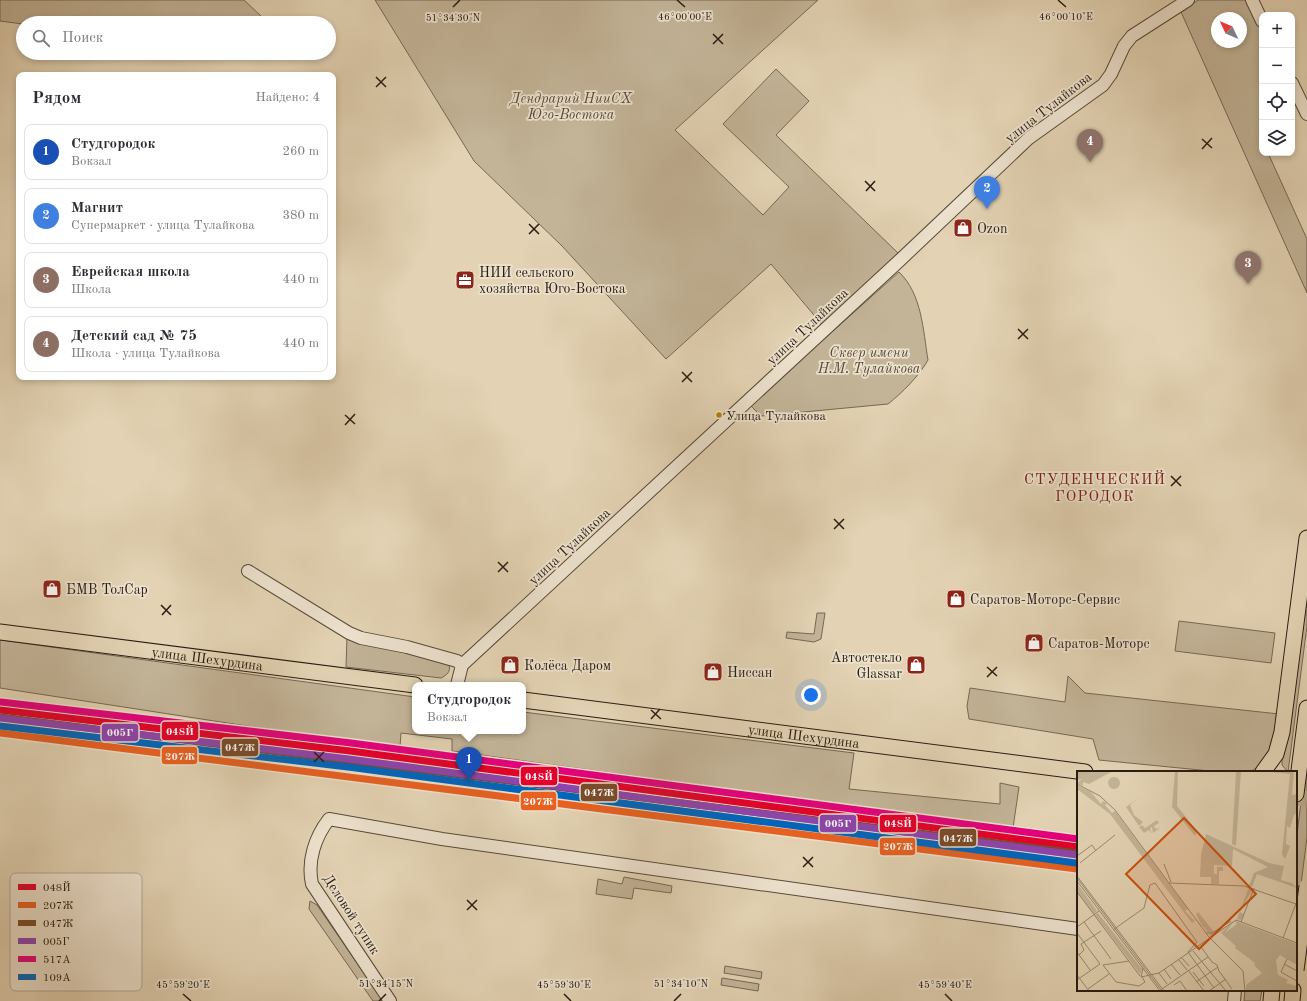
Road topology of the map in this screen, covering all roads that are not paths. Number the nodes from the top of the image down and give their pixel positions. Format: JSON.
{"nodes":[{"id":1,"x":1188,"y":0,"type":"edge"},
{"id":2,"x":1252,"y":0,"type":"edge"},
{"id":3,"x":1259,"y":15,"type":"edge"},
{"id":4,"x":1292,"y":84,"type":"edge"},
{"id":5,"x":1307,"y":114,"type":"edge"},
{"id":6,"x":1307,"y":538,"type":"edge"},
{"id":7,"x":248,"y":571,"type":"dead end"},
{"id":8,"x":0,"y":632,"type":"edge"},
{"id":9,"x":462,"y":665,"type":"junction"},
{"id":10,"x":458,"y":682,"type":"edge"},
{"id":11,"x":412,"y":685,"type":"edge"},
{"id":12,"x":526,"y":700,"type":"edge"},
{"id":13,"x":1307,"y":708,"type":"edge"},
{"id":14,"x":1077,"y":771,"type":"edge"},
{"id":15,"x":1264,"y":771,"type":"edge"},
{"id":16,"x":1297,"y":786,"type":"edge"},
{"id":17,"x":1307,"y":886,"type":"edge"},
{"id":18,"x":1077,"y":929,"type":"edge"},
{"id":19,"x":1297,"y":962,"type":"edge"},
{"id":20,"x":1236,"y":991,"type":"edge"},
{"id":21,"x":1272,"y":991,"type":"edge"},
{"id":22,"x":1293,"y":991,"type":"edge"},
{"id":23,"x":390,"y":1001,"type":"edge"},
{"id":24,"x":1234,"y":1001,"type":"edge"},
{"id":25,"x":1271,"y":1001,"type":"edge"},
{"id":26,"x":1292,"y":1001,"type":"edge"}],
"edges":[{"from":1,"to":9,"type":"street","name":"улица Тулайкова"},
{"from":2,"to":3,"type":"street"},
{"from":4,"to":5,"type":"street"},
{"from":6,"to":15,"type":"main road"},
{"from":7,"to":9,"type":"street"},
{"from":8,"to":11,"type":"main road","name":"улица Шехурдина"},
{"from":9,"to":10,"type":"street"},
{"from":12,"to":14,"type":"main road","name":"улица Шехурдина"},
{"from":13,"to":16,"type":"main road"},
{"from":17,"to":19,"type":"main road","bridge":true},
{"from":18,"to":23,"type":"street","name":"Деловой тупик"},
{"from":20,"to":24,"type":"street"},
{"from":21,"to":25,"type":"main road"},
{"from":22,"to":26,"type":"main road"}]}
